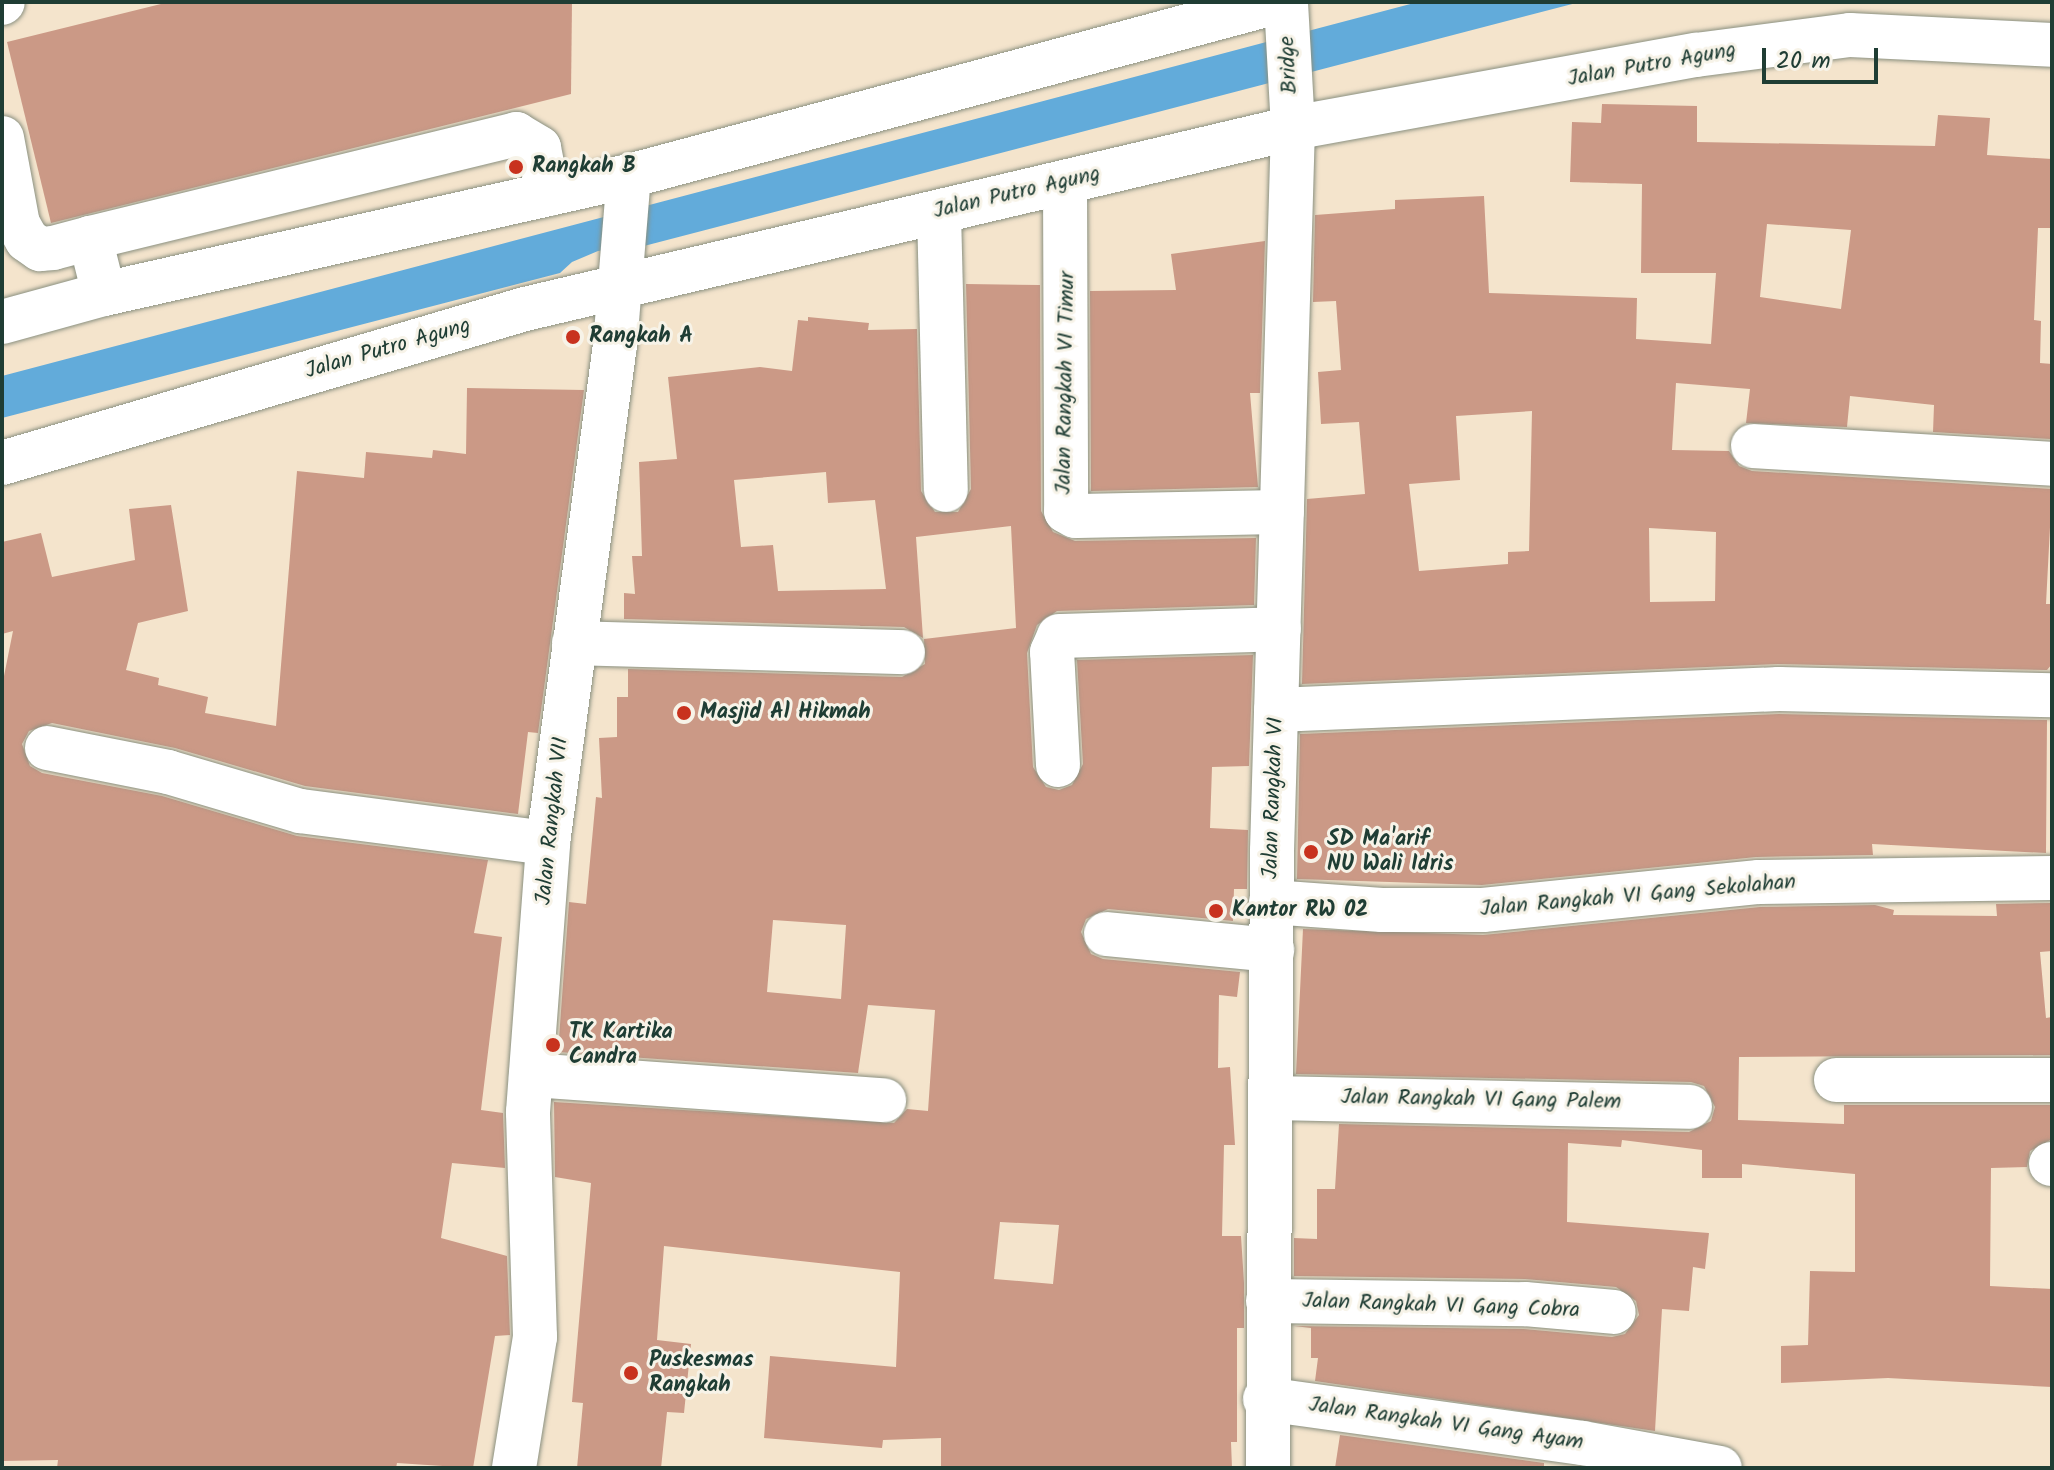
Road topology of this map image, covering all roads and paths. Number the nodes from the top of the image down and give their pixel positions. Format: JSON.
{"nodes":[{"id":1,"x":1283,"y":10,"type":"edge"},
{"id":2,"x":1850,"y":16,"type":"edge"},
{"id":3,"x":2052,"y":45,"type":"edge"},
{"id":4,"x":1292,"y":111,"type":"junction"},
{"id":5,"x":2,"y":138,"type":"edge"},
{"id":6,"x":1065,"y":182,"type":"junction"},
{"id":7,"x":628,"y":189,"type":"junction"},
{"id":8,"x":548,"y":194,"type":"junction"},
{"id":9,"x":939,"y":212,"type":"junction"},
{"id":10,"x":90,"y":238,"type":"junction"},
{"id":11,"x":622,"y":275,"type":"junction"},
{"id":12,"x":104,"y":294,"type":"junction"},
{"id":13,"x":2,"y":322,"type":"edge"},
{"id":14,"x":1753,"y":446,"type":"dead end"},
{"id":15,"x":2,"y":463,"type":"edge"},
{"id":16,"x":2052,"y":464,"type":"edge"},
{"id":17,"x":946,"y":490,"type":"dead end"},
{"id":18,"x":1282,"y":512,"type":"junction"},
{"id":19,"x":1279,"y":629,"type":"junction"},
{"id":20,"x":574,"y":643,"type":"junction"},
{"id":21,"x":903,"y":652,"type":"dead end"},
{"id":22,"x":2052,"y":695,"type":"edge"},
{"id":23,"x":1276,"y":710,"type":"junction"},
{"id":24,"x":47,"y":748,"type":"dead end"},
{"id":25,"x":1058,"y":765,"type":"dead end"},
{"id":26,"x":548,"y":843,"type":"junction"},
{"id":27,"x":2052,"y":878,"type":"edge"},
{"id":28,"x":1271,"y":902,"type":"junction"},
{"id":29,"x":1106,"y":934,"type":"dead end"},
{"id":30,"x":1272,"y":950,"type":"junction"},
{"id":31,"x":531,"y":1075,"type":"junction"},
{"id":32,"x":1836,"y":1080,"type":"dead end"},
{"id":33,"x":2052,"y":1080,"type":"edge"},
{"id":34,"x":1271,"y":1098,"type":"junction"},
{"id":35,"x":884,"y":1100,"type":"dead end"},
{"id":36,"x":1690,"y":1107,"type":"dead end"},
{"id":37,"x":1268,"y":1301,"type":"junction"},
{"id":38,"x":1614,"y":1312,"type":"dead end"},
{"id":39,"x":1265,"y":1399,"type":"junction"},
{"id":40,"x":514,"y":1468,"type":"edge"},
{"id":41,"x":1268,"y":1468,"type":"edge"},
{"id":42,"x":1720,"y":1468,"type":"edge"}],
"edges":[{"from":1,"to":4,"type":"street","name":"Bridge"},
{"from":1,"to":7,"type":"street"},
{"from":2,"to":3,"type":"street","name":"Jalan Putro Agung"},
{"from":2,"to":4,"type":"street","name":"Jalan Putro Agung"},
{"from":4,"to":6,"type":"street","name":"Jalan Putro Agung"},
{"from":4,"to":18,"type":"street","name":"Jalan Rangkah VI"},
{"from":5,"to":10,"type":"street"},
{"from":6,"to":9,"type":"street","name":"Jalan Putro Agung"},
{"from":6,"to":18,"type":"street","name":"Jalan Rangkah VI Timur"},
{"from":7,"to":8,"type":"street"},
{"from":7,"to":11,"type":"street","name":"Jalan Rangkah VII"},
{"from":8,"to":10,"type":"street"},
{"from":8,"to":12,"type":"street"},
{"from":9,"to":11,"type":"street","name":"Jalan Putro Agung"},
{"from":9,"to":17,"type":"street"},
{"from":10,"to":12,"type":"street"},
{"from":11,"to":15,"type":"street","name":"Jalan Putro Agung"},
{"from":11,"to":20,"type":"street","name":"Jalan Rangkah VII"},
{"from":12,"to":13,"type":"street"},
{"from":14,"to":16,"type":"street"},
{"from":18,"to":19,"type":"street","name":"Jalan Rangkah VI"},
{"from":19,"to":23,"type":"street","name":"Jalan Rangkah VI"},
{"from":19,"to":25,"type":"street"},
{"from":20,"to":21,"type":"street"},
{"from":20,"to":26,"type":"street","name":"Jalan Rangkah VII"},
{"from":22,"to":23,"type":"street"},
{"from":23,"to":28,"type":"street","name":"Jalan Rangkah VI"},
{"from":24,"to":26,"type":"street"},
{"from":26,"to":31,"type":"street","name":"Jalan Rangkah VII"},
{"from":27,"to":28,"type":"street","name":"Jalan Rangkah VI Gang Sekolahan"},
{"from":28,"to":30,"type":"street","name":"Jalan Rangkah VI"},
{"from":29,"to":30,"type":"street"},
{"from":30,"to":34,"type":"street","name":"Jalan Rangkah VI"},
{"from":31,"to":35,"type":"street"},
{"from":31,"to":40,"type":"street","name":"Jalan Rangkah VII"},
{"from":32,"to":33,"type":"street"},
{"from":34,"to":36,"type":"street","name":"Jalan Rangkah VI Gang Palem"},
{"from":34,"to":37,"type":"street","name":"Jalan Rangkah VI"},
{"from":37,"to":38,"type":"street","name":"Jalan Rangkah VI Gang Cobra"},
{"from":37,"to":39,"type":"street","name":"Jalan Rangkah VI"},
{"from":39,"to":41,"type":"street","name":"Jalan Rangkah VI"},
{"from":39,"to":42,"type":"street","name":"Jalan Rangkah VI Gang Ayam"}]}
